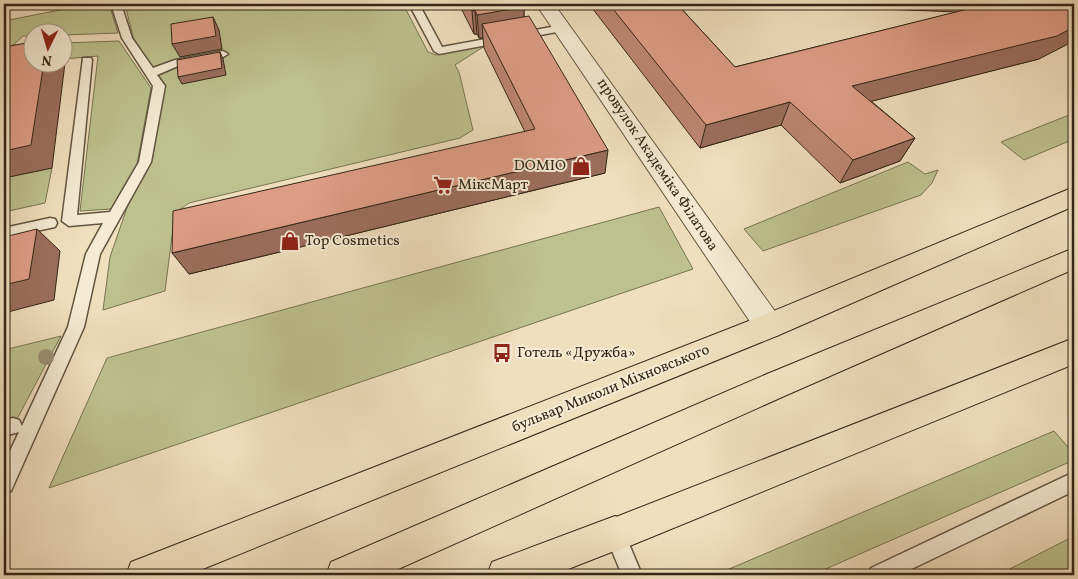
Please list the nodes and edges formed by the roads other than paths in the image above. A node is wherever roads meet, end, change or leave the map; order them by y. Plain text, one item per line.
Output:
1 (116, 4) edge
2 (414, 4) edge
3 (545, 4) edge
4 (562, 28) junction
5 (223, 54) dead end
6 (88, 60) dead end
7 (150, 73) junction
8 (1074, 196) edge
9 (114, 217) junction
10 (50, 223) dead end
11 (4, 233) edge
12 (1074, 258) edge
13 (768, 326) junction
14 (1074, 351) edge
15 (1074, 481) edge
16 (4, 484) edge
17 (615, 534) junction
18 (144, 575) edge
19 (344, 575) edge
20 (505, 575) edge
21 (632, 575) edge
22 (878, 575) edge

1 - 7 lane
2 - 4 lane
3 - 4 street, провулок Академіка Філатова
4 - 13 street, провулок Академіка Філатова
5 - 7 lane
6 - 9 lane
7 - 9 lane
8 - 13 main road, бульвар Миколи Міхновського
9 - 16 lane
10 - 11 lane
12 - 19 main road
13 - 18 main road, бульвар Миколи Міхновського
14 - 17 main road
15 - 22 lane
17 - 20 main road
17 - 21 lane

